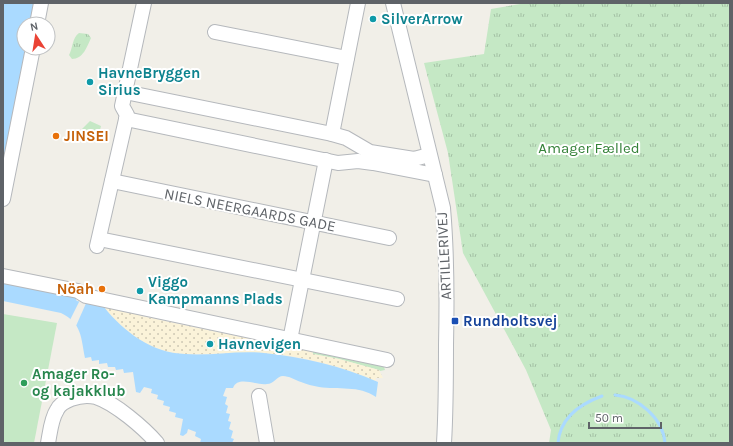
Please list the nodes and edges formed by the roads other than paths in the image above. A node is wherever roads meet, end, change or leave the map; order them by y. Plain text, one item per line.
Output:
1 (41, 3) edge
2 (144, 3) edge
3 (358, 3) edge
4 (393, 3) edge
5 (39, 16) edge
6 (215, 32) dead end
7 (30, 56) edge
8 (347, 58) junction
9 (125, 92) junction
10 (126, 118) junction
11 (332, 134) junction
12 (429, 155) junction
13 (326, 160) junction
14 (435, 175) junction
15 (112, 182) junction
16 (3, 199) edge
17 (314, 223) junction
18 (389, 238) dead end
19 (3, 276) edge
20 (302, 280) junction
21 (397, 299) dead end
22 (290, 340) junction
23 (387, 360) dead end
24 (259, 396) dead end
25 (48, 443) edge
26 (157, 443) edge
27 (267, 443) edge
28 (444, 443) edge

1 - 5 street
2 - 9 street
3 - 8 street
4 - 12 street, ARTILLERIVEJ
6 - 8 street
7 - 16 street
8 - 11 street
9 - 10 street
9 - 11 street
10 - 13 street
10 - 15 street
11 - 12 street
12 - 14 street, ARTILLERIVEJ
13 - 14 street
13 - 17 street
14 - 28 street, ARTILLERIVEJ
15 - 17 street, NIELS NEERGAARDS GADE
15 - 20 street
17 - 18 street, NIELS NEERGAARDS GADE
17 - 20 street
19 - 22 street
20 - 21 street
20 - 22 street
22 - 23 street
24 - 27 street
25 - 26 street

